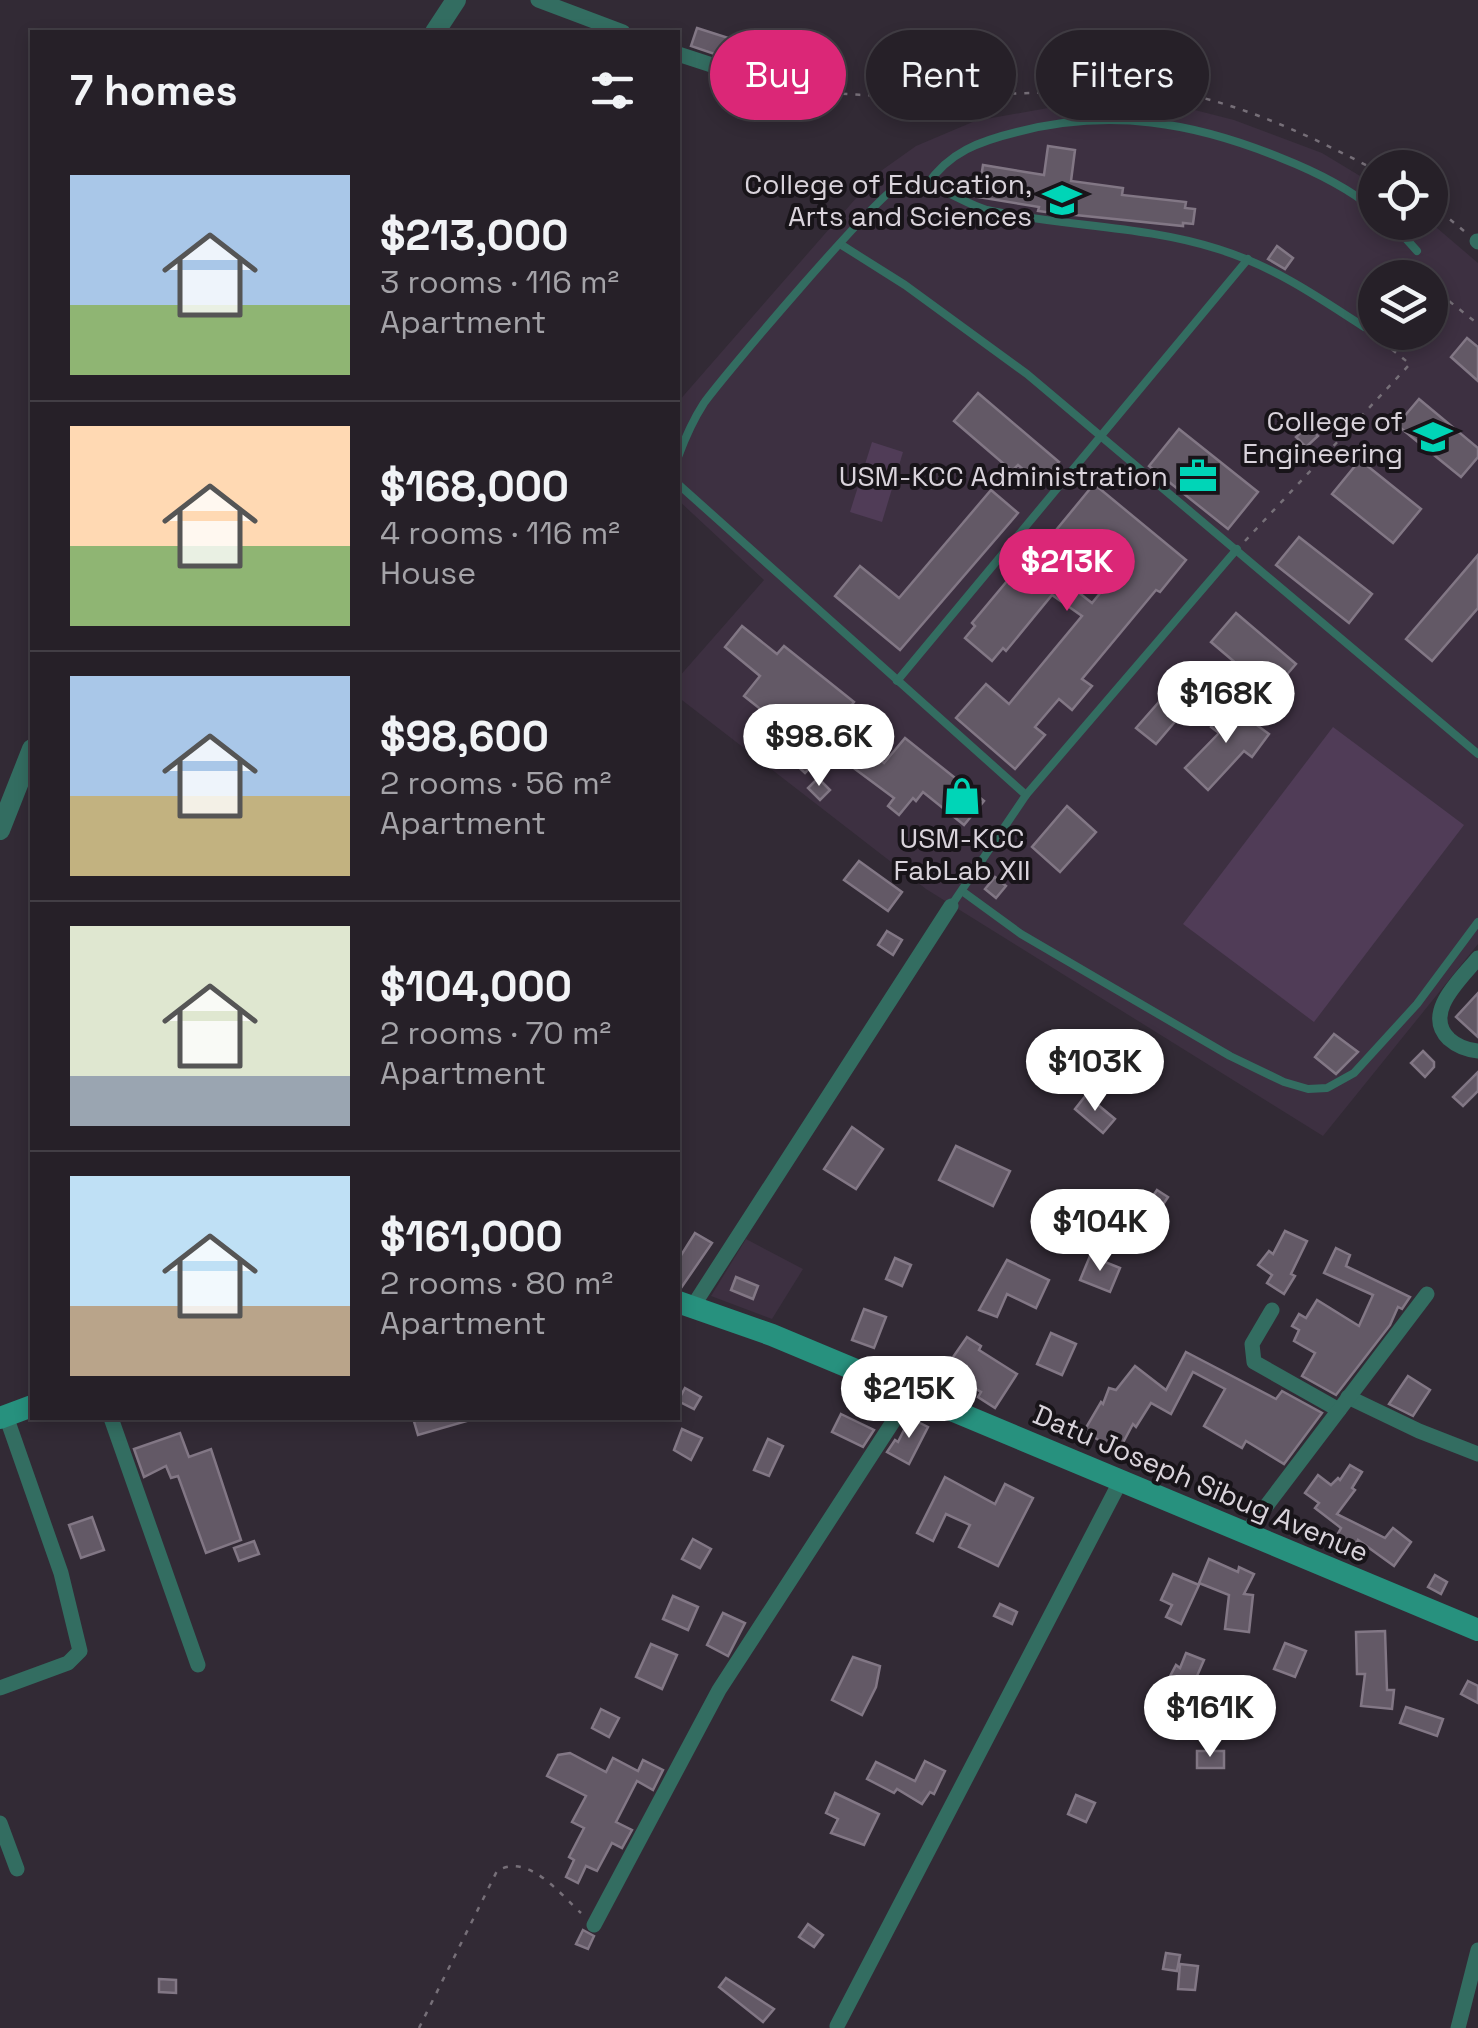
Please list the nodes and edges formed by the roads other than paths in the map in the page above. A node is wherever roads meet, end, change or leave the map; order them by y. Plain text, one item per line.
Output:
1 (456, 0) edge
2 (538, 0) edge
3 (436, 30) edge
4 (618, 30) edge
5 (680, 55) edge
6 (710, 64) edge
7 (928, 186) junction
8 (1358, 199) edge
9 (1407, 240) edge
10 (840, 244) junction
11 (1417, 251) dead end
12 (1248, 259) junction
13 (1358, 323) edge
14 (1102, 436) junction
15 (680, 453) edge
16 (680, 486) edge
17 (1238, 549) junction
18 (898, 681) junction
19 (30, 754) edge
20 (1478, 754) edge
21 (1026, 795) junction
22 (0, 830) edge
23 (962, 890) junction
24 (952, 906) joint
25 (1478, 922) edge
26 (1478, 958) edge
27 (1478, 1050) edge
28 (1427, 1294) dead end
29 (685, 1304) edge
30 (1272, 1310) dead end
31 (911, 1394) junction
32 (1344, 1403) junction
33 (30, 1407) edge
34 (3, 1417) edge
35 (112, 1420) edge
36 (1478, 1454) edge
37 (1120, 1482) junction
38 (1244, 1534) junction
39 (1478, 1630) edge
40 (198, 1665) dead end
41 (0, 1688) edge
42 (0, 1823) edge
43 (17, 1870) dead end
44 (594, 1925) road end
45 (1478, 1950) edge
46 (836, 2026) edge
47 (1458, 2028) edge

1 - 3 street
2 - 4 street
5 - 6 street
7 - 8 lane
7 - 10 lane
7 - 12 lane
9 - 11 lane
10 - 14 lane
10 - 15 lane
12 - 13 lane
12 - 14 lane
14 - 17 lane
14 - 18 lane
16 - 18 lane
17 - 20 lane
17 - 21 lane
18 - 21 lane
19 - 22 street
21 - 23 lane
23 - 24 lane
23 - 25 lane
24 - 29 street
26 - 27 street
28 - 32 street
29 - 31 main road, Datu Joseph Sibug Avenue
30 - 32 street
31 - 37 main road, Datu Joseph Sibug Avenue
31 - 44 street
32 - 36 street
32 - 38 street
33 - 34 main road
34 - 41 street
35 - 40 street
37 - 38 main road, Datu Joseph Sibug Avenue
37 - 46 street
38 - 39 main road, Datu Joseph Sibug Avenue
42 - 43 street
45 - 47 street

